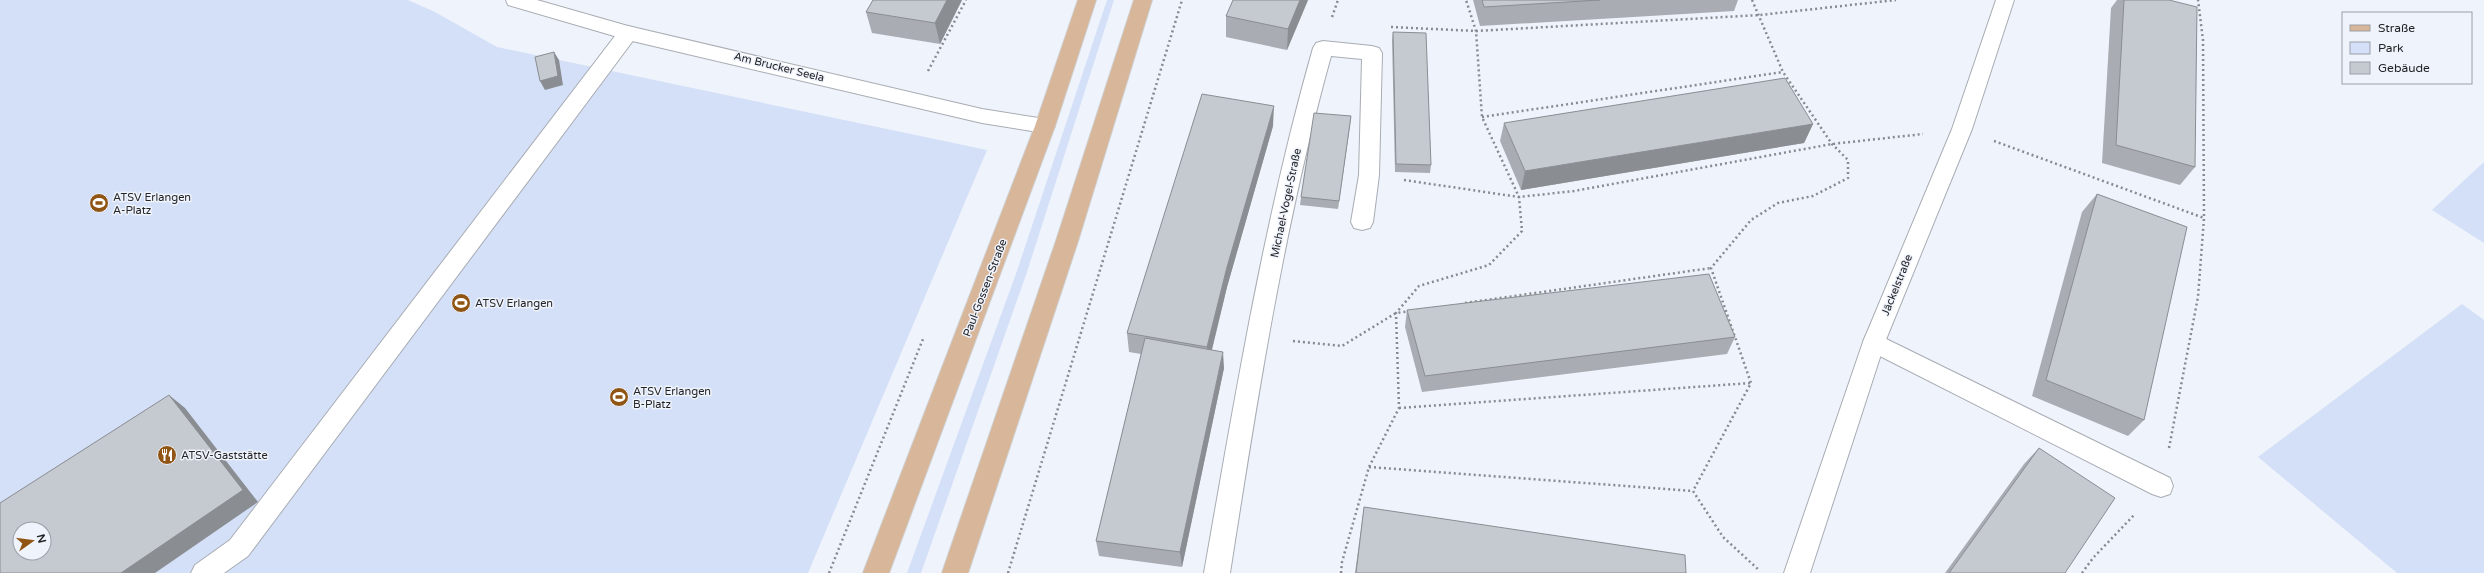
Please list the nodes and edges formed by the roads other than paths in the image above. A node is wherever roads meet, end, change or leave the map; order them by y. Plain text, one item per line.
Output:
1 (514, 0) edge
2 (1087, 0) edge
3 (1143, 0) edge
4 (2005, 0) edge
5 (628, 33) junction
6 (1045, 126) junction
7 (1362, 222) dead end
8 (1874, 342) junction
9 (2161, 486) road end
10 (204, 573) edge
11 (876, 573) edge
12 (954, 573) edge
13 (1217, 573) edge
14 (1797, 573) edge

1 - 5 street, Am Brucker Seela
2 - 6 main road, Paul-Gossen-Straße
3 - 12 main road
4 - 8 street, Jäckelstraße
5 - 6 street, Am Brucker Seela
5 - 10 street
6 - 11 main road, Paul-Gossen-Straße
7 - 13 street, Michael-Vogel-Straße
8 - 9 street
8 - 14 street, Jäckelstraße

